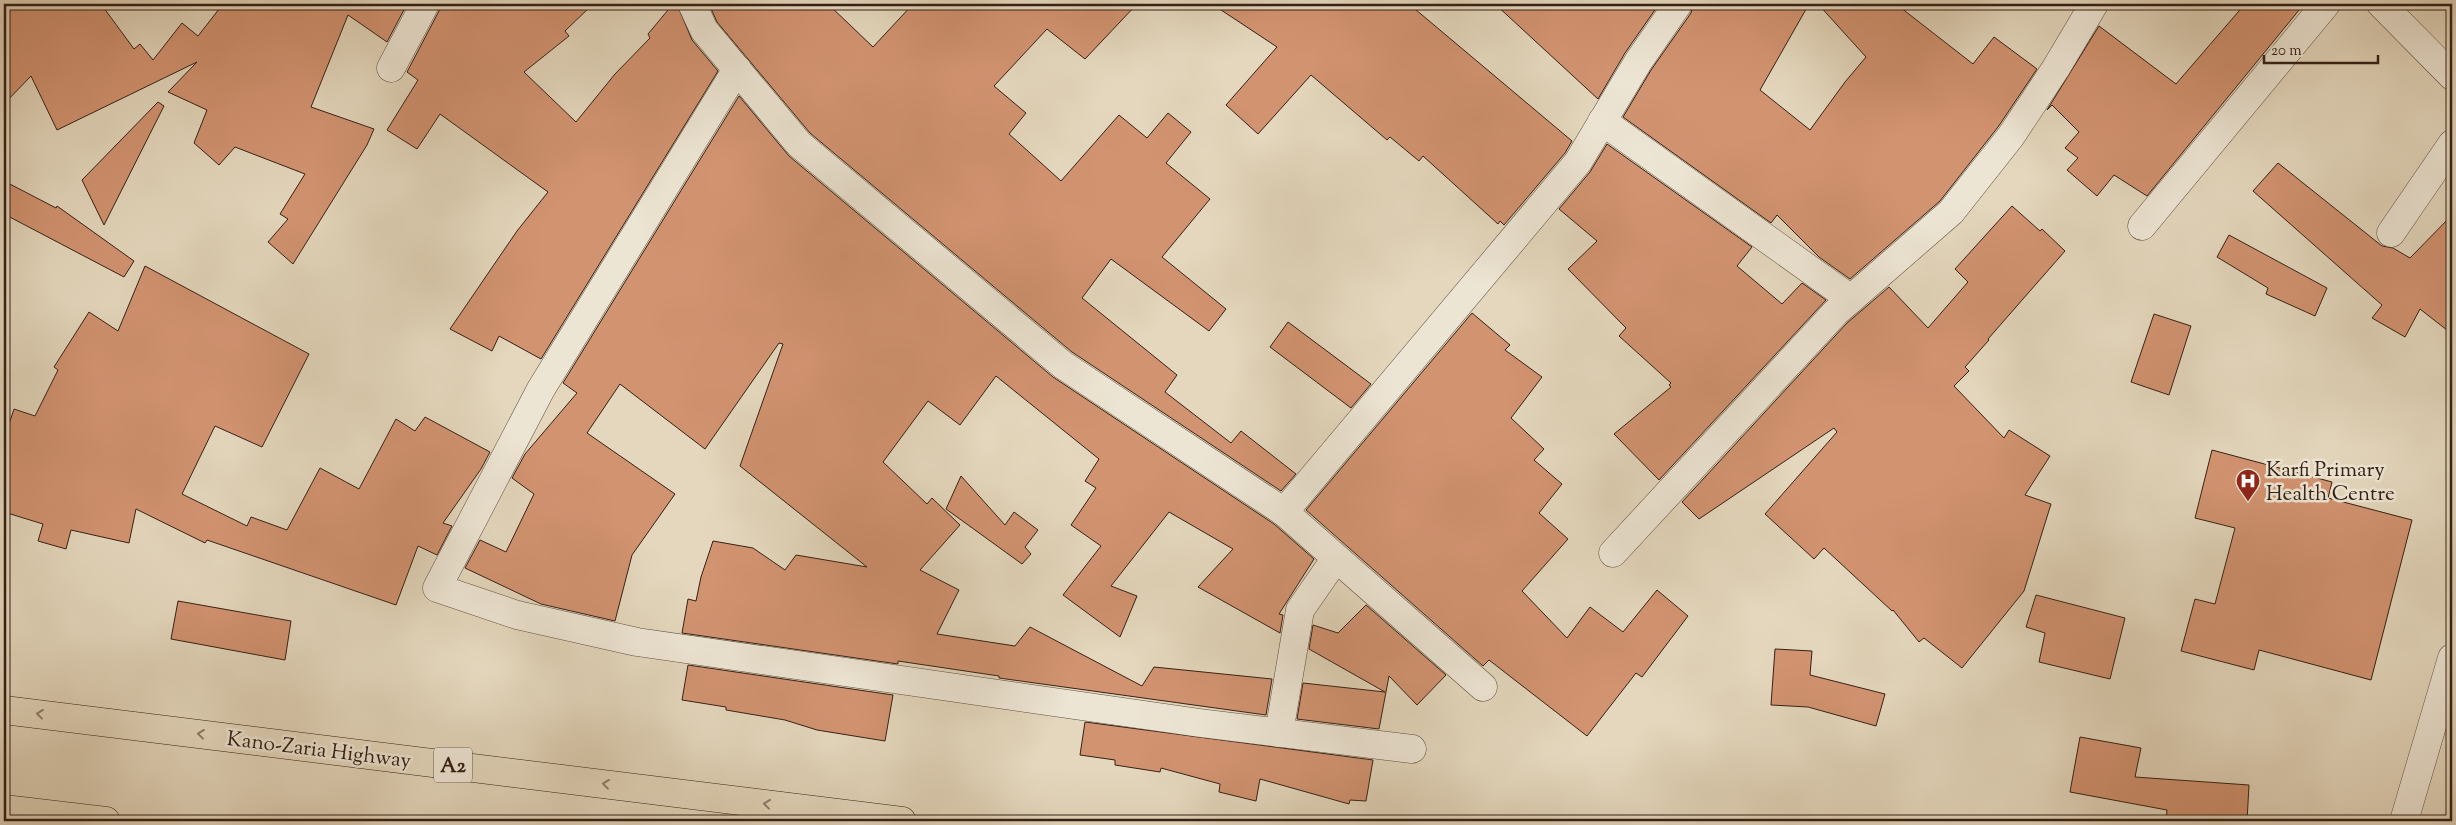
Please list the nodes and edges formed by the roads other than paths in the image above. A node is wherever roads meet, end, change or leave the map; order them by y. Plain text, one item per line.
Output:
1 (425, 4) edge
2 (692, 4) edge
3 (1678, 4) edge
4 (2094, 4) edge
5 (2326, 4) edge
6 (2381, 4) edge
7 (391, 68) dead end
8 (736, 69) junction
9 (2452, 76) edge
10 (1602, 120) junction
11 (2452, 144) edge
12 (2142, 226) dead end
13 (2391, 233) dead end
14 (1851, 299) junction
15 (1284, 512) junction
16 (1613, 553) dead end
17 (1336, 558) junction
18 (2452, 658) edge
19 (1483, 687) dead end
20 (4, 710) edge
21 (1279, 733) junction
22 (1412, 749) dead end
23 (4, 809) edge
24 (106, 821) edge
25 (902, 821) edge
26 (2404, 821) edge

1 - 7 street
2 - 8 street
3 - 10 street
4 - 14 street
5 - 12 street
6 - 9 street
8 - 15 street
8 - 21 street
10 - 14 street
10 - 15 street
11 - 13 street
14 - 16 street
15 - 17 street
17 - 19 street
17 - 21 street
18 - 26 street
25 -> 20 highway, Kano-Zaria Highway / A2
21 - 22 street
23 - 24 highway

